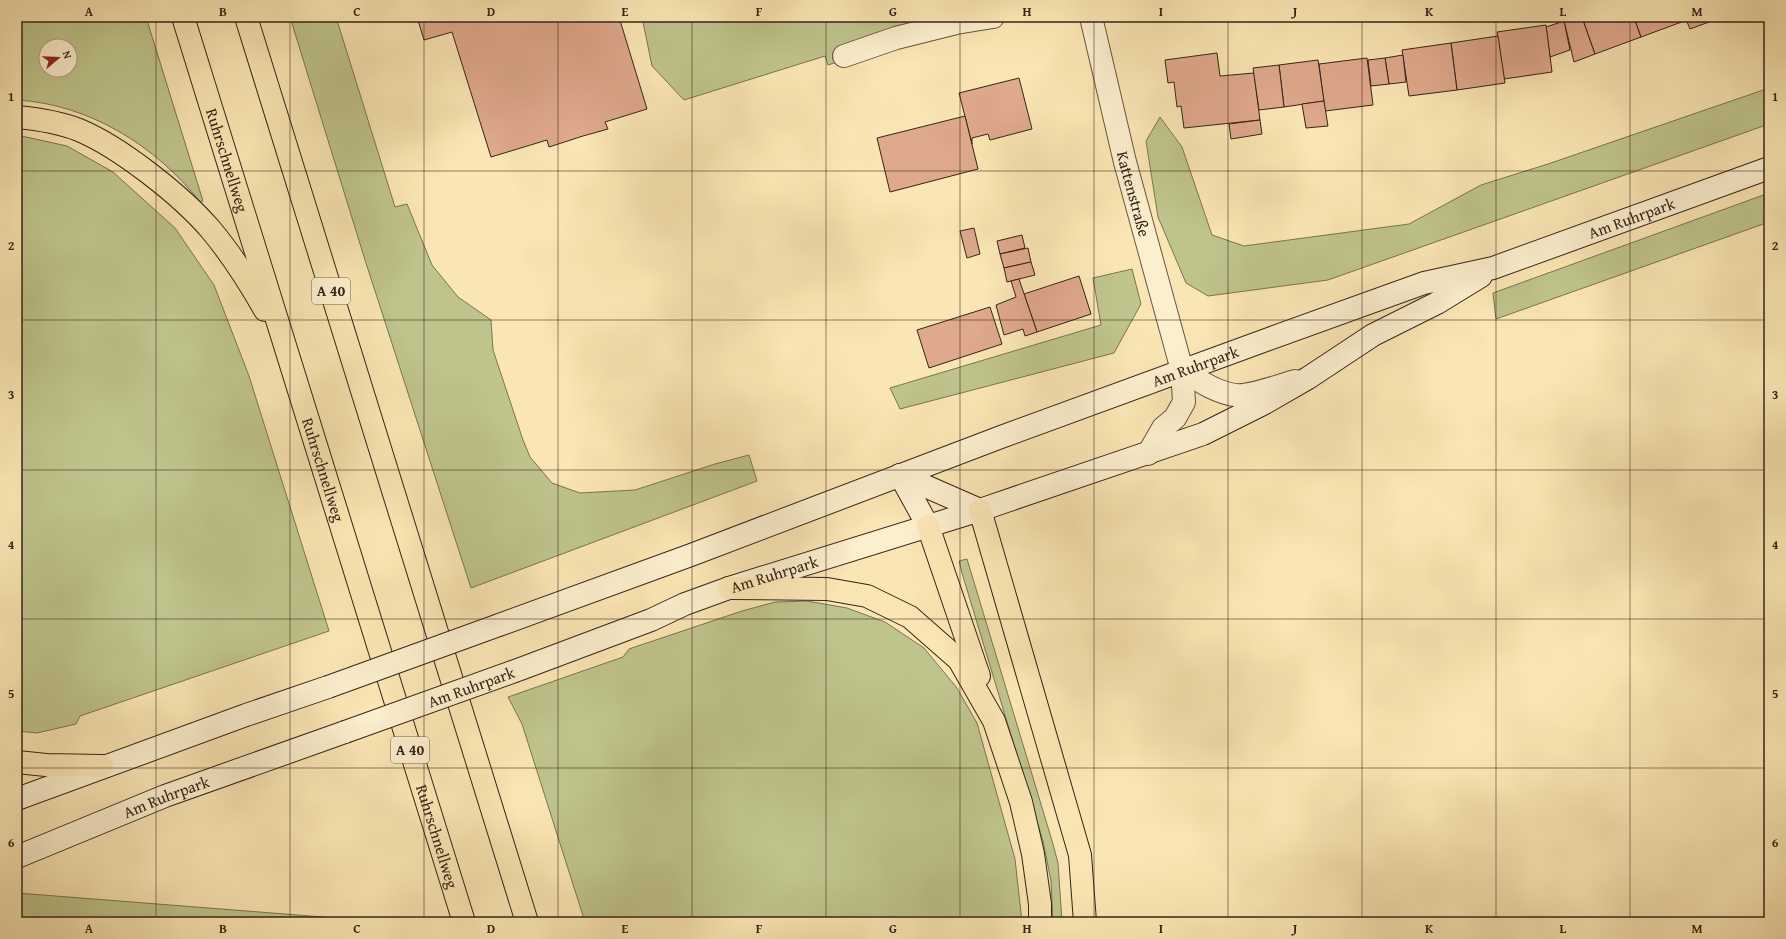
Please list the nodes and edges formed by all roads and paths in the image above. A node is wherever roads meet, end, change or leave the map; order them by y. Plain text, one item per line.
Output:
1 (183, 17) edge
2 (246, 17) edge
3 (993, 17) edge
4 (1091, 17) edge
5 (844, 56) dead end
6 (17, 117) edge
7 (1769, 168) edge
8 (1493, 268) junction
9 (1182, 370) junction
10 (293, 373) junction
11 (1308, 378) junction
12 (1148, 454) junction
13 (900, 475) junction
14 (980, 510) junction
15 (928, 526) junction
16 (729, 588) junction
17 (994, 721) junction
18 (17, 762) edge
19 (102, 766) junction
20 (17, 799) edge
21 (17, 857) edge
22 (525, 916) edge
23 (464, 922) edge
24 (1040, 922) edge
25 (1085, 922) edge

1 - 10 highway, Ruhrschnellweg / A 40
2 - 22 highway, A 40
3 - 5 main road
4 - 9 main road, Kattenstraße
6 - 10 highway
7 - 8 main road, Am Ruhrpark
8 - 9 main road, Am Ruhrpark
8 - 11 main road, Am Ruhrpark
9 - 11 main road
9 - 12 main road, Kattenstraße
9 - 13 main road, Am Ruhrpark
10 - 23 highway, Ruhrschnellweg / A 40
11 - 12 main road, Am Ruhrpark
12 - 14 main road, Am Ruhrpark
13 - 14 main road
13 - 15 main road
13 - 19 main road, Am Ruhrpark, bridge
14 - 15 main road, Am Ruhrpark
14 - 25 highway
15 - 16 main road, Am Ruhrpark
15 - 17 highway
16 - 17 highway
16 - 21 main road, Am Ruhrpark, bridge
17 - 24 highway
18 - 19 highway
19 - 20 main road, Am Ruhrpark

